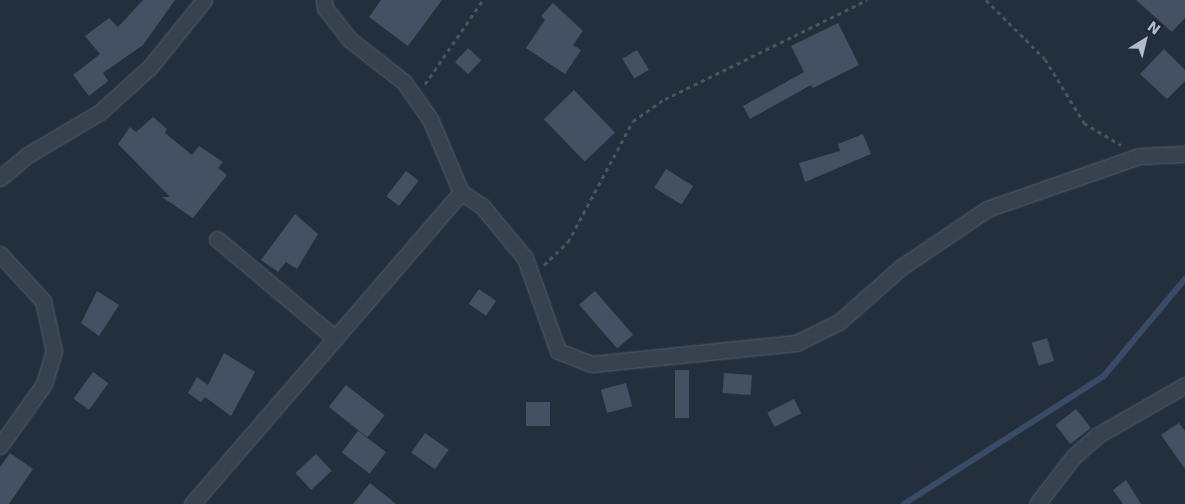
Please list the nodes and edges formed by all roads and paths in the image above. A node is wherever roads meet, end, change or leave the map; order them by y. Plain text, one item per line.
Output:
1 (204, 0) edge
2 (324, 0) edge
3 (483, 0) edge
4 (867, 0) edge
5 (986, 0) edge
6 (415, 98) junction
7 (1185, 154) edge
8 (1139, 156) junction
9 (0, 178) edge
10 (461, 192) junction
11 (217, 238) dead end
12 (0, 254) edge
13 (533, 276) junction
14 (335, 338) junction
15 (1185, 385) edge
16 (0, 446) edge
17 (192, 504) edge
18 (1037, 504) edge

1 - 9 street
2 - 6 street
3 - 6 path
4 - 13 path
5 - 8 path
6 - 10 street
7 - 8 street
8 - 13 street
10 - 13 street
10 - 14 street
11 - 14 street
12 - 16 street
14 - 17 street
15 - 18 street

